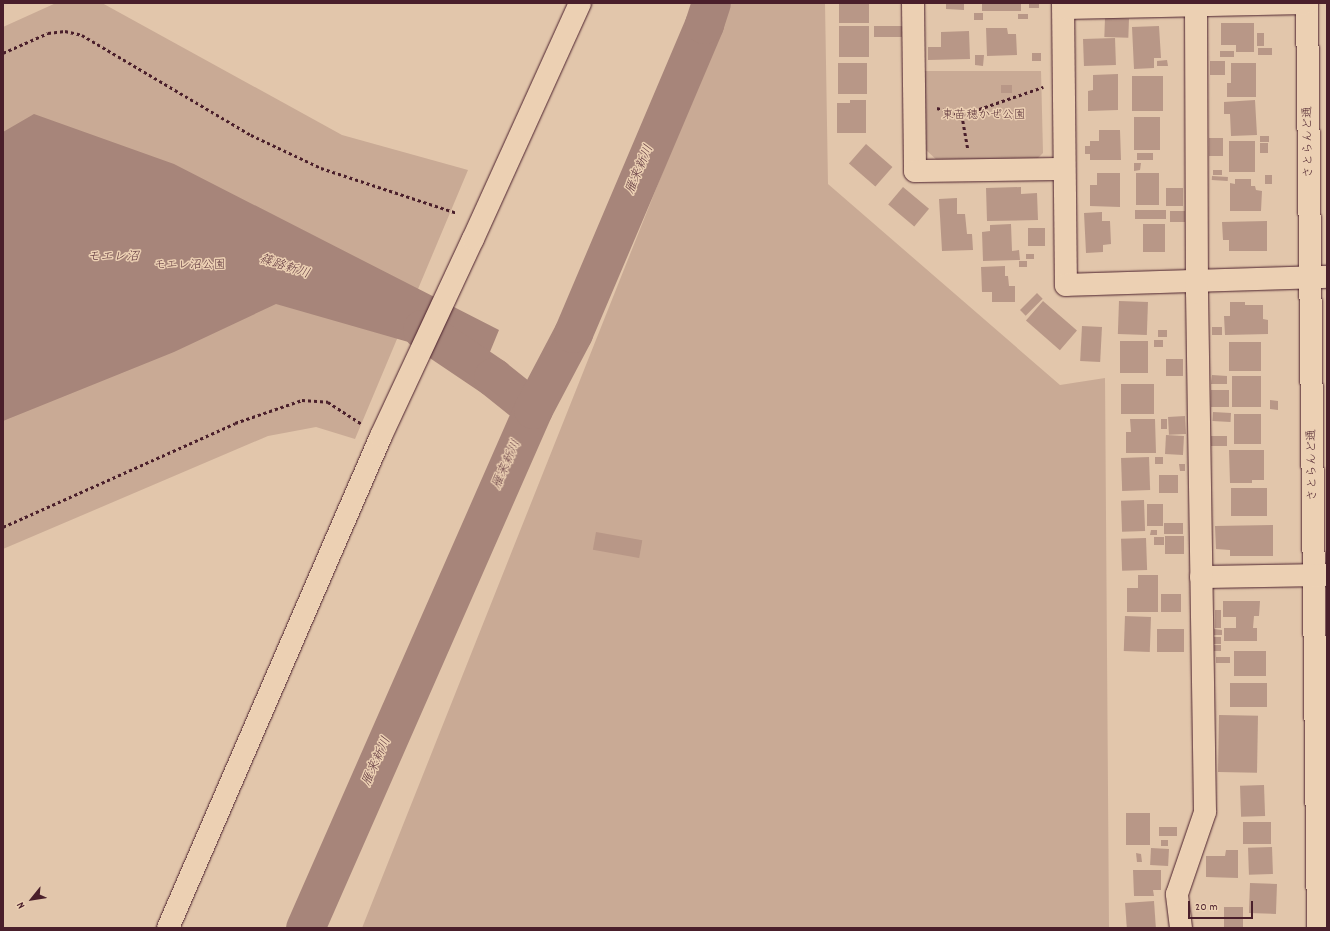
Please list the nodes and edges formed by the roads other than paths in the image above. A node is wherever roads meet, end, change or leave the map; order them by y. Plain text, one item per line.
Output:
1 (580, 3) edge
2 (913, 3) edge
3 (1307, 3) edge
4 (1196, 4) edge
5 (1064, 5) edge
6 (1064, 169) junction
7 (1319, 277) edge
8 (1197, 280) junction
9 (1320, 428) edge
10 (1320, 575) edge
11 (1201, 577) junction
12 (1321, 723) edge
13 (1322, 880) edge
14 (168, 928) edge
15 (1181, 928) edge
16 (1318, 928) edge

1 - 14 street
2 - 6 street
3 - 4 street
3 - 7 street, さとらんど通
4 - 5 street
4 - 8 street
5 - 6 street
6 - 8 street
7 - 8 street
7 - 9 street, さとらんど通
8 - 11 street
9 - 10 street, さとらんど通
10 - 11 street
10 - 12 street, さとらんど通
11 - 15 street
12 - 13 street, さとらんど通
13 - 16 street, さとらんど通

